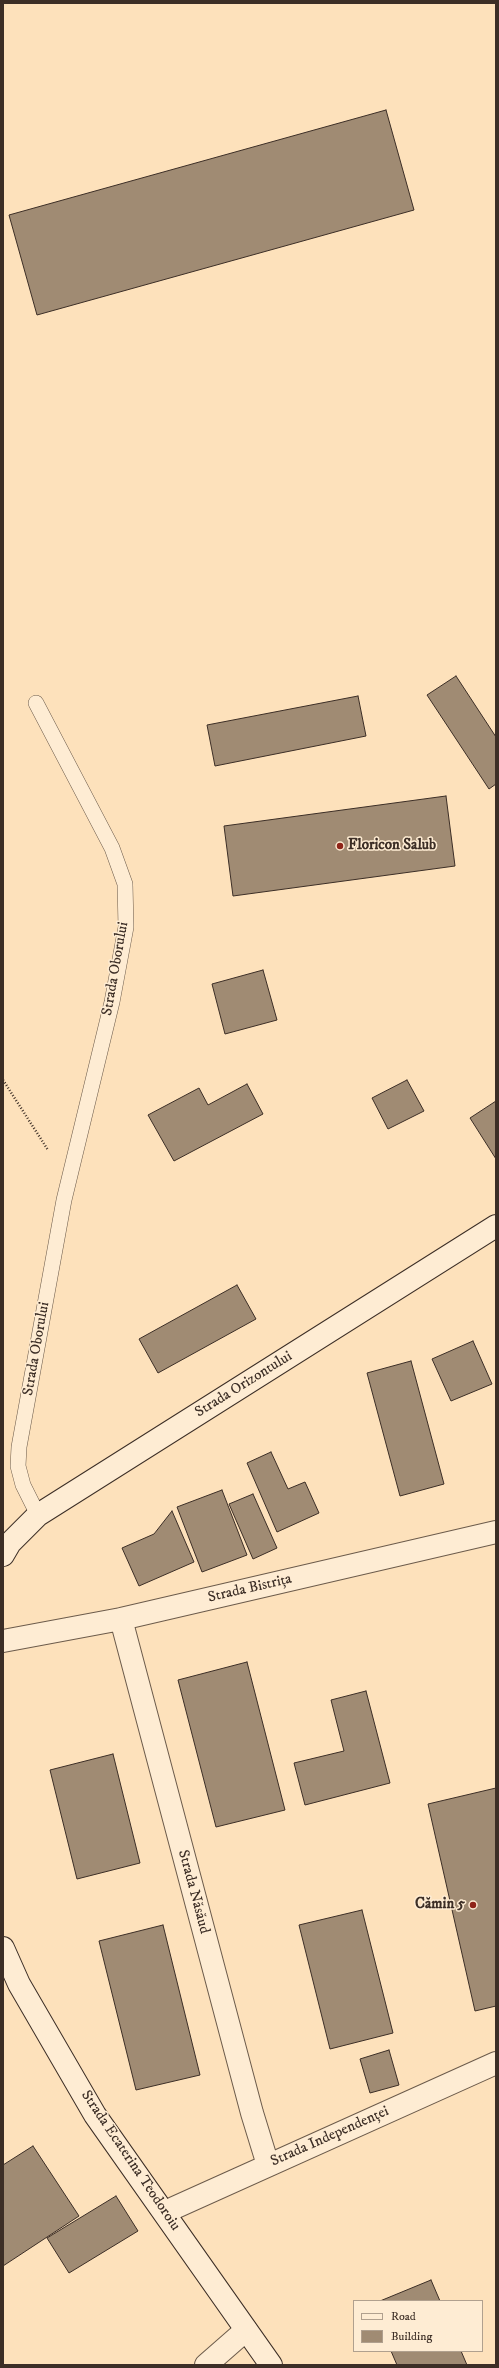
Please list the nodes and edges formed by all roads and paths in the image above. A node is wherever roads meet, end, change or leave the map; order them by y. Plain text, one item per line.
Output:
1 (36, 703) dead end
2 (3, 1080) edge
3 (69, 1180) junction
4 (496, 1226) edge
5 (38, 1515) junction
6 (496, 1532) edge
7 (3, 1555) edge
8 (121, 1619) junction
9 (3, 1641) edge
10 (3, 1948) edge
11 (496, 2063) edge
12 (268, 2165) junction
13 (165, 2212) junction
14 (246, 2330) junction
15 (206, 2365) edge
16 (271, 2365) edge

1 - 3 lane, Strada Oborului
2 - 3 path
3 - 5 lane, Strada Oborului
4 - 5 street, Strada Orizontului
5 - 7 street, Strada Orizontului
6 - 8 street, Strada Bistrița
8 - 9 street, Strada Bistrița
8 - 12 street, Strada Năsăud
10 - 13 street, Strada Ecaterina Teodoroiu
11 - 12 street, Strada Independenței
12 - 13 street, Strada Independenței
13 - 14 street, Strada Ecaterina Teodoroiu
14 - 15 street
14 - 16 street, Strada Ecaterina Teodoroiu

